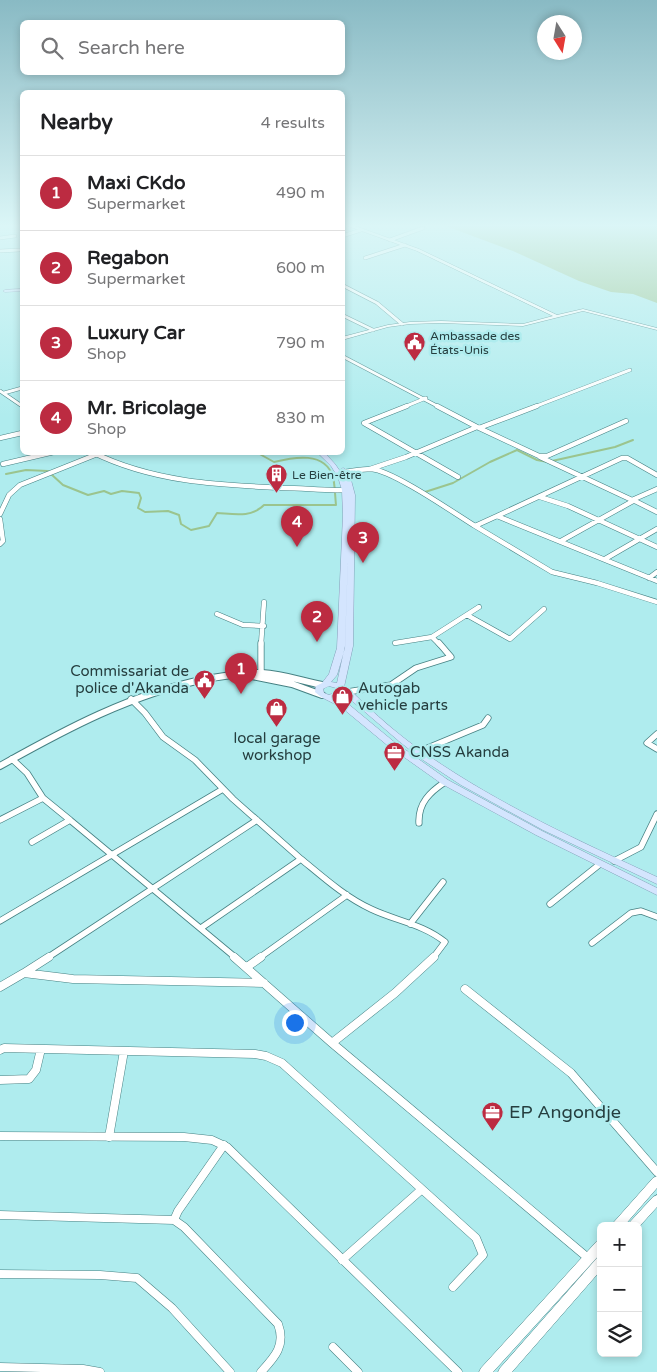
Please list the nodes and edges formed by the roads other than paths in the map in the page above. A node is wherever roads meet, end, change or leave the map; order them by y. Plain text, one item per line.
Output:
1 (20, 290) edge
2 (351, 290) edge
3 (501, 290) edge
4 (2, 292) edge
5 (345, 316) edge
6 (558, 317) junction
7 (402, 324) junction
8 (657, 329) edge
9 (373, 330) junction
10 (345, 338) edge
11 (345, 358) edge
12 (630, 370) dead end
13 (20, 388) edge
14 (2, 392) edge
15 (426, 398) junction
16 (20, 405) edge
17 (626, 421) dead end
18 (478, 428) junction
19 (20, 433) edge
20 (0, 438) edge
21 (415, 453) junction
22 (41, 455) edge
23 (91, 455) edge
24 (96, 455) edge
25 (323, 455) edge
26 (329, 455) edge
27 (539, 456) junction
28 (3, 464) dead end
29 (368, 469) junction
30 (344, 472) junction
31 (657, 475) edge
32 (458, 477) dead end
33 (580, 477) junction
34 (657, 489) edge
35 (339, 490) junction
36 (540, 496) junction
37 (631, 500) junction
38 (657, 512) edge
39 (0, 514) edge
40 (497, 516) junction
41 (0, 519) edge
42 (598, 521) junction
43 (474, 526) junction
44 (657, 529) edge
45 (640, 540) junction
46 (560, 541) junction
47 (0, 544) edge
48 (657, 547) edge
49 (605, 559) junction
50 (657, 572) edge
51 (650, 578) junction
52 (657, 581) edge
53 (264, 602) dead end
54 (657, 602) edge
55 (479, 607) dead end
56 (544, 609) dead end
57 (218, 614) dead end
58 (467, 614) junction
59 (264, 626) junction
60 (431, 637) junction
61 (395, 643) dead end
62 (261, 673) junction
63 (242, 675) junction
64 (324, 685) junction
65 (343, 690) junction
66 (325, 696) junction
67 (130, 699) junction
68 (488, 718) dead end
69 (657, 734) edge
70 (657, 749) edge
71 (418, 752) junction
72 (12, 759) junction
73 (0, 766) edge
74 (444, 782) junction
75 (223, 789) junction
76 (44, 798) junction
77 (657, 814) edge
78 (0, 820) edge
79 (70, 820) junction
80 (257, 820) junction
81 (418, 823) dead end
82 (32, 842) dead end
83 (112, 853) junction
84 (301, 859) junction
85 (614, 861) junction
86 (600, 864) junction
87 (657, 881) edge
88 (443, 882) dead end
89 (154, 890) junction
90 (657, 892) edge
91 (348, 895) junction
92 (550, 904) dead end
93 (657, 917) edge
94 (0, 921) edge
95 (410, 924) junction
96 (201, 928) junction
97 (592, 943) dead end
98 (247, 968) junction
99 (24, 973) junction
100 (264, 982) junction
101 (0, 987) edge
102 (465, 989) dead end
103 (332, 1043) junction
104 (40, 1049) junction
105 (0, 1050) edge
106 (124, 1051) junction
107 (0, 1080) edge
108 (0, 1136) edge
109 (109, 1137) junction
110 (224, 1145) junction
111 (657, 1172) edge
112 (657, 1181) edge
113 (421, 1190) junction
114 (657, 1200) edge
115 (0, 1215) edge
116 (174, 1220) junction
117 (621, 1222) edge
118 (637, 1222) edge
119 (597, 1249) edge
120 (588, 1258) junction
121 (342, 1261) junction
122 (597, 1267) edge
123 (0, 1274) edge
124 (453, 1287) dead end
125 (333, 1347) dead end
126 (0, 1367) edge
127 (22, 1370) edge
128 (100, 1372) edge
129 (230, 1372) edge
130 (261, 1372) edge
131 (358, 1372) edge
132 (458, 1372) edge
133 (485, 1372) edge
134 (504, 1372) edge

1 - 4 main road
2 - 7 street
3 - 6 main road
5 - 9 street
6 - 7 main road
6 - 8 main road
7 - 9 main road
9 - 10 main road
11 - 15 street
12 - 18 street
13 - 14 street
14 - 16 street
15 - 18 street
15 - 21 street
17 - 27 street
18 - 21 street
18 - 27 street
19 - 20 street
21 - 29 street
21 - 32 street
22 - 28 street
23 - 39 street
24 - 35 street
25 - 35 main road
26 - 30 main road
27 - 33 street
29 - 30 street
29 - 43 street
30 - 65 main road
31 - 33 street
33 - 36 street
33 - 37 street
34 - 37 street
35 - 64 main road
36 - 40 street
36 - 42 street
37 - 38 street
37 - 42 street
40 - 43 street
40 - 46 street
41 - 47 street
42 - 45 street
42 - 46 street
43 - 54 street
44 - 45 street
45 - 48 street
45 - 49 street
46 - 49 street
49 - 51 street
50 - 51 street
51 - 52 street
53 - 59 street
55 - 58 street
56 - 58 street
57 - 59 street
58 - 60 street
59 - 62 street
60 - 61 street
60 - 65 street
62 - 63 street
62 - 64 street
63 - 66 street
63 - 67 street
64 - 65 main road
64 - 66 main road
65 - 66 main road
65 - 71 main road
66 - 74 main road
67 - 72 street
67 - 75 street
68 - 71 street
69 - 70 street
71 - 85 main road
72 - 73 street
72 - 76 street
74 - 81 street
74 - 86 main road
75 - 80 street
75 - 83 street
76 - 78 street
76 - 79 street
77 - 85 street
79 - 82 street
79 - 83 street
80 - 84 street
80 - 89 street
83 - 89 street
83 - 94 street
84 - 91 street
84 - 96 street
85 - 87 main road
86 - 90 main road
86 - 92 street
88 - 95 street
89 - 96 street
89 - 99 street
91 - 95 street
91 - 98 street
93 - 97 street
95 - 103 street
96 - 98 street
98 - 100 street
99 - 100 street
99 - 101 street
100 - 103 street
102 - 111 street
103 - 120 street
104 - 105 street
104 - 106 street
104 - 107 street
106 - 109 street
106 - 113 street
108 - 109 street
109 - 110 street
110 - 116 street
110 - 121 street
112 - 117 main road
113 - 121 street
113 - 124 street
114 - 118 main road
115 - 116 street
116 - 130 street
119 - 120 main road
120 - 133 main road
121 - 132 street
122 - 134 main road
123 - 129 street
125 - 131 street
126 - 127 street
127 - 128 street

